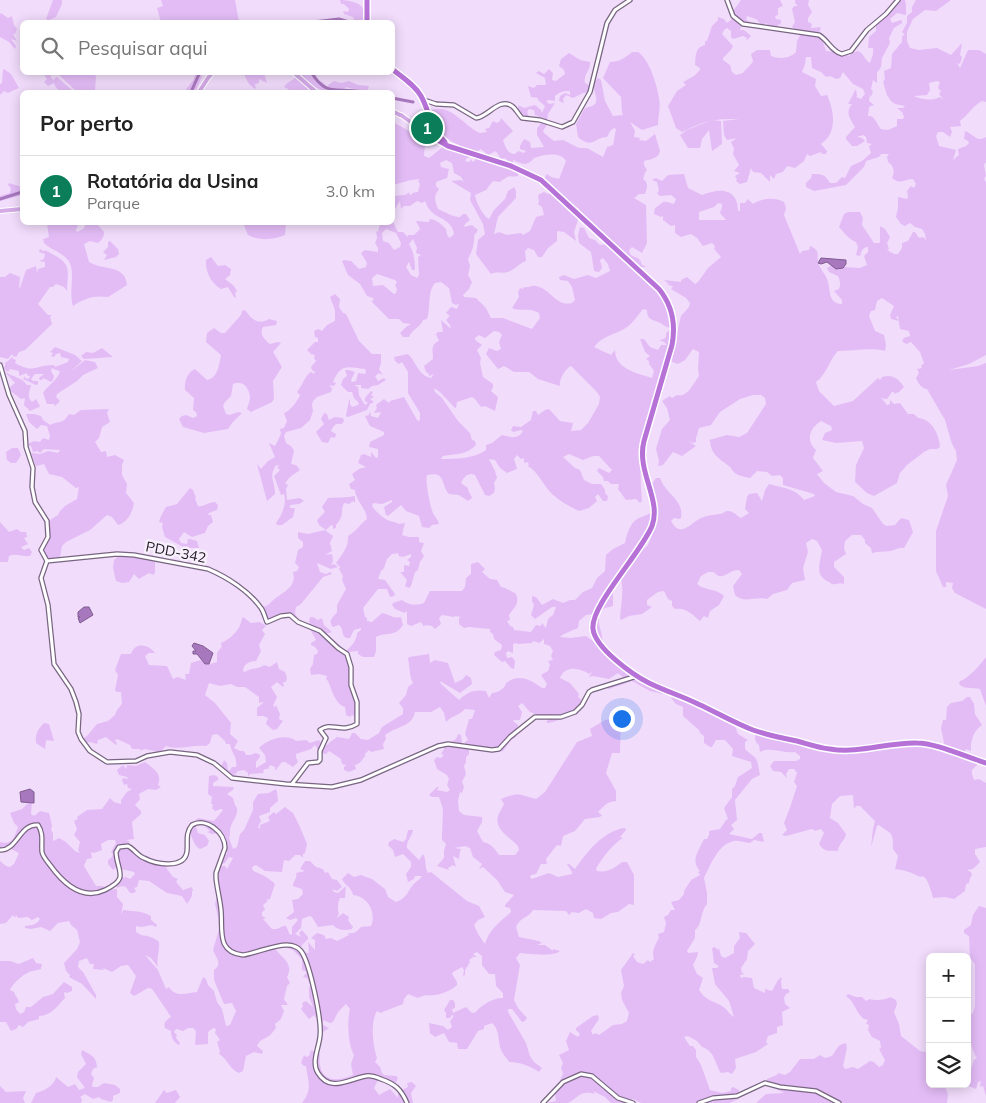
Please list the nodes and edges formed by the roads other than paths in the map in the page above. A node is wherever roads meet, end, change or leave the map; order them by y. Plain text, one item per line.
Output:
1 (367, 0) edge
2 (630, 0) edge
3 (727, 0) edge
4 (898, 0) edge
5 (367, 20) edge
6 (395, 72) edge
7 (210, 75) edge
8 (296, 75) edge
9 (200, 90) edge
10 (314, 90) edge
11 (423, 99) junction
12 (426, 109) junction
13 (395, 112) edge
14 (402, 116) junction
15 (423, 124) junction
16 (432, 125) junction
17 (424, 132) junction
18 (454, 147) junction
19 (20, 209) edge
20 (0, 212) edge
21 (1, 367) edge
22 (48, 561) junction
23 (638, 675) junction
24 (986, 763) edge
25 (292, 784) junction
26 (0, 850) edge
27 (407, 1103) edge
28 (543, 1103) edge
29 (633, 1103) edge
30 (699, 1103) edge
31 (838, 1103) edge

1 - 5 highway
2 - 11 street
3 - 4 street
6 - 11 highway
7 - 9 main road
8 - 10 main road
11 - 12 highway
12 - 15 highway
12 - 16 highway
13 - 14 main road
14 - 15 main road
14 - 17 main road
15 - 16 highway
15 - 17 highway
16 - 17 highway
16 - 18 highway
17 - 18 highway
18 - 23 highway
19 - 20 main road
21 - 22 street
22 - 25 street
22 - 25 street, PDD-342 / PDD-342
23 - 24 highway
23 - 25 street
26 - 27 street
28 - 29 street
30 - 31 street

